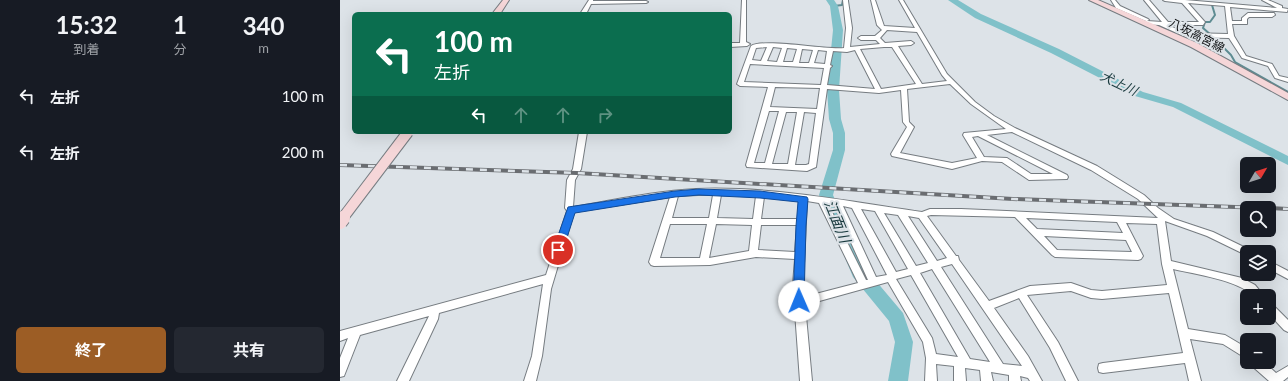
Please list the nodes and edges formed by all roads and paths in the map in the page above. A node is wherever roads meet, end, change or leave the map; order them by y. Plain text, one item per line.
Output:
1 (506, 0) edge
2 (744, 0) edge
3 (846, 0) edge
4 (873, 0) edge
5 (901, 0) edge
6 (1092, 0) edge
7 (1113, 0) edge
8 (1146, 0) edge
9 (1165, 0) edge
10 (1264, 0) edge
11 (590, 1) edge
12 (1183, 1) edge
13 (646, 2) dead end
14 (1227, 6) junction
15 (1266, 9) junction
16 (1287, 10) edge
17 (497, 12) edge
18 (584, 12) edge
19 (1146, 22) junction
20 (1156, 22) junction
21 (1229, 22) junction
22 (1166, 23) junction
23 (885, 29) junction
24 (919, 30) junction
25 (1231, 36) junction
26 (861, 38) dead end
27 (877, 38) junction
28 (911, 43) dead end
29 (743, 44) junction
30 (771, 45) junction
31 (884, 45) junction
32 (894, 45) junction
33 (732, 46) edge
34 (758, 46) junction
35 (785, 46) junction
36 (800, 47) junction
37 (816, 48) junction
38 (838, 49) junction
39 (857, 49) junction
40 (749, 62) junction
41 (763, 63) junction
42 (780, 63) junction
43 (796, 64) junction
44 (811, 65) junction
45 (829, 66) junction
46 (1288, 80) edge
47 (951, 82) junction
48 (772, 85) junction
49 (920, 86) junction
50 (827, 87) junction
51 (904, 88) junction
52 (879, 91) junction
53 (1288, 96) edge
54 (766, 109) junction
55 (782, 110) junction
56 (801, 111) junction
57 (820, 111) junction
58 (1013, 130) junction
59 (406, 134) edge
60 (584, 134) edge
61 (980, 134) junction
62 (982, 159) junction
63 (768, 166) junction
64 (791, 167) junction
65 (718, 192) junction
66 (675, 194) junction
67 (760, 194) junction
68 (803, 199) junction
69 (823, 202) junction
70 (838, 204) junction
71 (855, 206) junction
72 (878, 209) junction
73 (571, 210) junction
74 (901, 212) junction
75 (922, 215) junction
76 (1018, 215) junction
77 (1120, 219) junction
78 (1162, 219) junction
79 (667, 220) junction
80 (712, 221) junction
81 (340, 222) edge
82 (757, 222) junction
83 (801, 222) junction
84 (1035, 232) junction
85 (1129, 237) junction
86 (1240, 249) edge
87 (753, 254) junction
88 (800, 256) junction
89 (955, 259) junction
90 (704, 262) junction
91 (1167, 264) junction
92 (934, 265) junction
93 (1276, 269) edge
94 (913, 270) junction
95 (1276, 271) edge
96 (1288, 274) edge
97 (891, 277) junction
98 (549, 278) junction
99 (1288, 279) edge
100 (868, 282) junction
101 (1253, 289) edge
102 (1173, 290) junction
103 (1021, 293) junction
104 (799, 301) junction
105 (987, 306) junction
106 (435, 310) junction
107 (1276, 314) edge
108 (1288, 327) edge
109 (356, 331) junction
110 (1184, 333) junction
111 (340, 336) edge
112 (1240, 350) edge
113 (1190, 357) junction
114 (931, 358) junction
115 (963, 363) junction
116 (985, 366) junction
117 (1000, 368) junction
118 (1103, 368) dead end
119 (1264, 369) edge
120 (340, 372) edge
121 (1288, 372) edge
122 (1014, 376) edge
123 (1034, 377) edge
124 (1276, 380) edge
125 (403, 381) edge
126 (530, 381) edge
127 (806, 381) edge
128 (931, 381) edge
129 (960, 381) edge
130 (987, 381) edge
131 (1072, 381) edge
132 (1195, 381) edge

1 - 17 main road
2 - 29 street
3 - 38 street
4 - 23 street
5 - 24 street
6 - 19 main road, 八坂高宮線
7 - 19 street
8 - 22 street
9 - 12 street
10 - 16 street
11 - 13 street
11 - 18 street
12 - 14 street
12 - 22 street
14 - 15 street
14 - 21 street
15 - 16 street
15 - 21 street
19 - 20 street
19 - 53 main road, 八坂高宮線
20 - 22 street
20 - 25 street
21 - 25 street
23 - 24 street
23 - 27 street
24 - 47 street
25 - 46 street
26 - 27 street
27 - 31 street
28 - 32 street
29 - 33 street
29 - 34 street
30 - 34 street
30 - 35 street
30 - 41 street
31 - 32 street
31 - 39 street
32 - 49 street
34 - 40 street
35 - 36 street
35 - 42 street
36 - 37 street
36 - 43 street
37 - 38 street
37 - 44 street
38 - 39 street
38 - 45 street
39 - 52 street
40 - 41 street
40 - 48 street
41 - 42 street
42 - 43 street
43 - 44 street
44 - 45 street
45 - 50 street
47 - 49 street
47 - 58 street
48 - 50 street
48 - 54 street
49 - 51 street
50 - 52 street
50 - 57 street
51 - 52 street
51 - 62 street
54 - 55 street
54 - 63 street
55 - 56 street
55 - 63 street
56 - 57 street
56 - 64 street
57 - 64 street
58 - 61 street
58 - 78 street
59 - 81 main road, bridge
60 - 73 street
61 - 62 street
61 - 62 street
63 - 64 street
65 - 66 street
65 - 67 street
65 - 80 street
66 - 73 street
66 - 79 street
67 - 68 street
67 - 82 street
68 - 69 street
68 - 83 street
69 - 70 street
69 - 100 street
70 - 71 street
70 - 100 street
71 - 72 street
71 - 97 street
72 - 74 street
72 - 94 street
73 - 98 street
74 - 75 street
74 - 92 street
75 - 76 street
75 - 89 street
76 - 77 street
76 - 84 street
77 - 78 street
77 - 85 street
78 - 86 street
78 - 91 street
79 - 80 street
79 - 90 street
80 - 82 street
80 - 90 street
82 - 83 street
82 - 87 street
83 - 88 street
84 - 85 street
84 - 85 street
87 - 88 street
87 - 90 street
88 - 104 street
89 - 92 street
89 - 105 street
91 - 101 street
91 - 102 street
92 - 94 street
92 - 117 street
93 - 96 street
94 - 97 street
94 - 115 street
95 - 99 street
97 - 100 street
97 - 114 street
98 - 106 street
98 - 126 street
100 - 104 street
102 - 103 street
102 - 110 street
103 - 105 street
103 - 131 street
104 - 127 street
105 - 123 street
106 - 109 street
106 - 125 street
107 - 108 street
109 - 111 street
109 - 120 street
110 - 112 street
110 - 113 street
113 - 118 street
113 - 132 street
114 - 115 street
114 - 128 street
115 - 116 street
115 - 129 street
116 - 117 street
116 - 130 street
117 - 122 street
119 - 124 street
121 - 124 street
122 - 123 street

